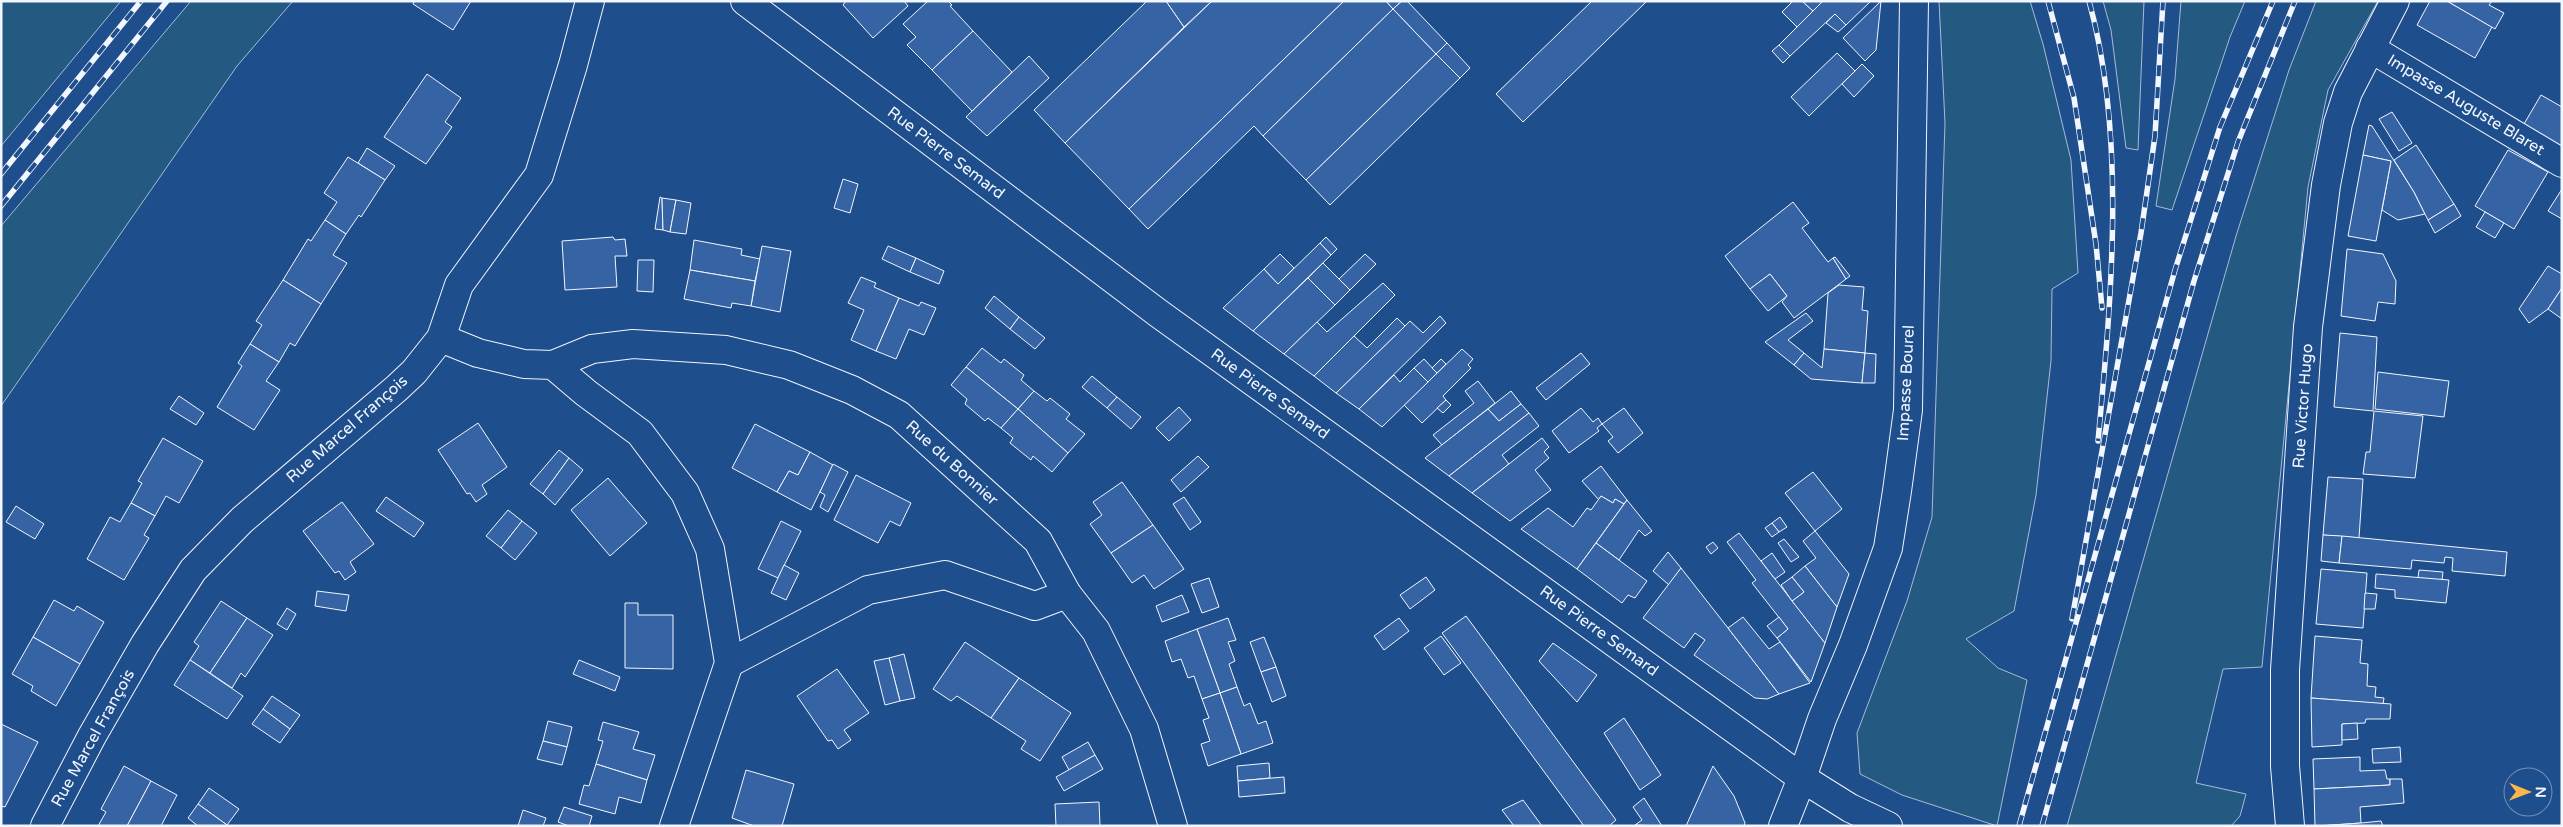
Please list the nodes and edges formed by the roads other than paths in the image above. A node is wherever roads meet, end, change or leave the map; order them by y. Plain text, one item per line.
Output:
1 (590, 1) edge
2 (745, 1) edge
3 (1914, 1) edge
4 (2395, 1) edge
5 (2370, 48) junction
6 (2562, 163) edge
7 (441, 338) junction
8 (553, 365) junction
9 (1067, 594) junction
10 (729, 663) junction
11 (1802, 778) junction
12 (45, 826) edge
13 (674, 826) edge
14 (1173, 826) edge
15 (1783, 826) edge
16 (1888, 826) edge
17 (2290, 826) edge

1 - 7 street, Rue Marcel François
2 - 11 street, Rue Pierre Semard
3 - 11 street, Impasse Bourel
4 - 5 street, Rue Victor Hugo
5 - 6 street, Impasse Auguste Blaret
5 - 17 street, Rue Victor Hugo
7 - 8 street
7 - 12 street, Rue Marcel François
8 - 9 street, Rue du Bonnier
8 - 10 street
9 - 10 street
9 - 14 street, Rue du Bonnier
10 - 13 street
11 - 15 street, Impasse Bourel
11 - 16 street, Rue Pierre Semard

